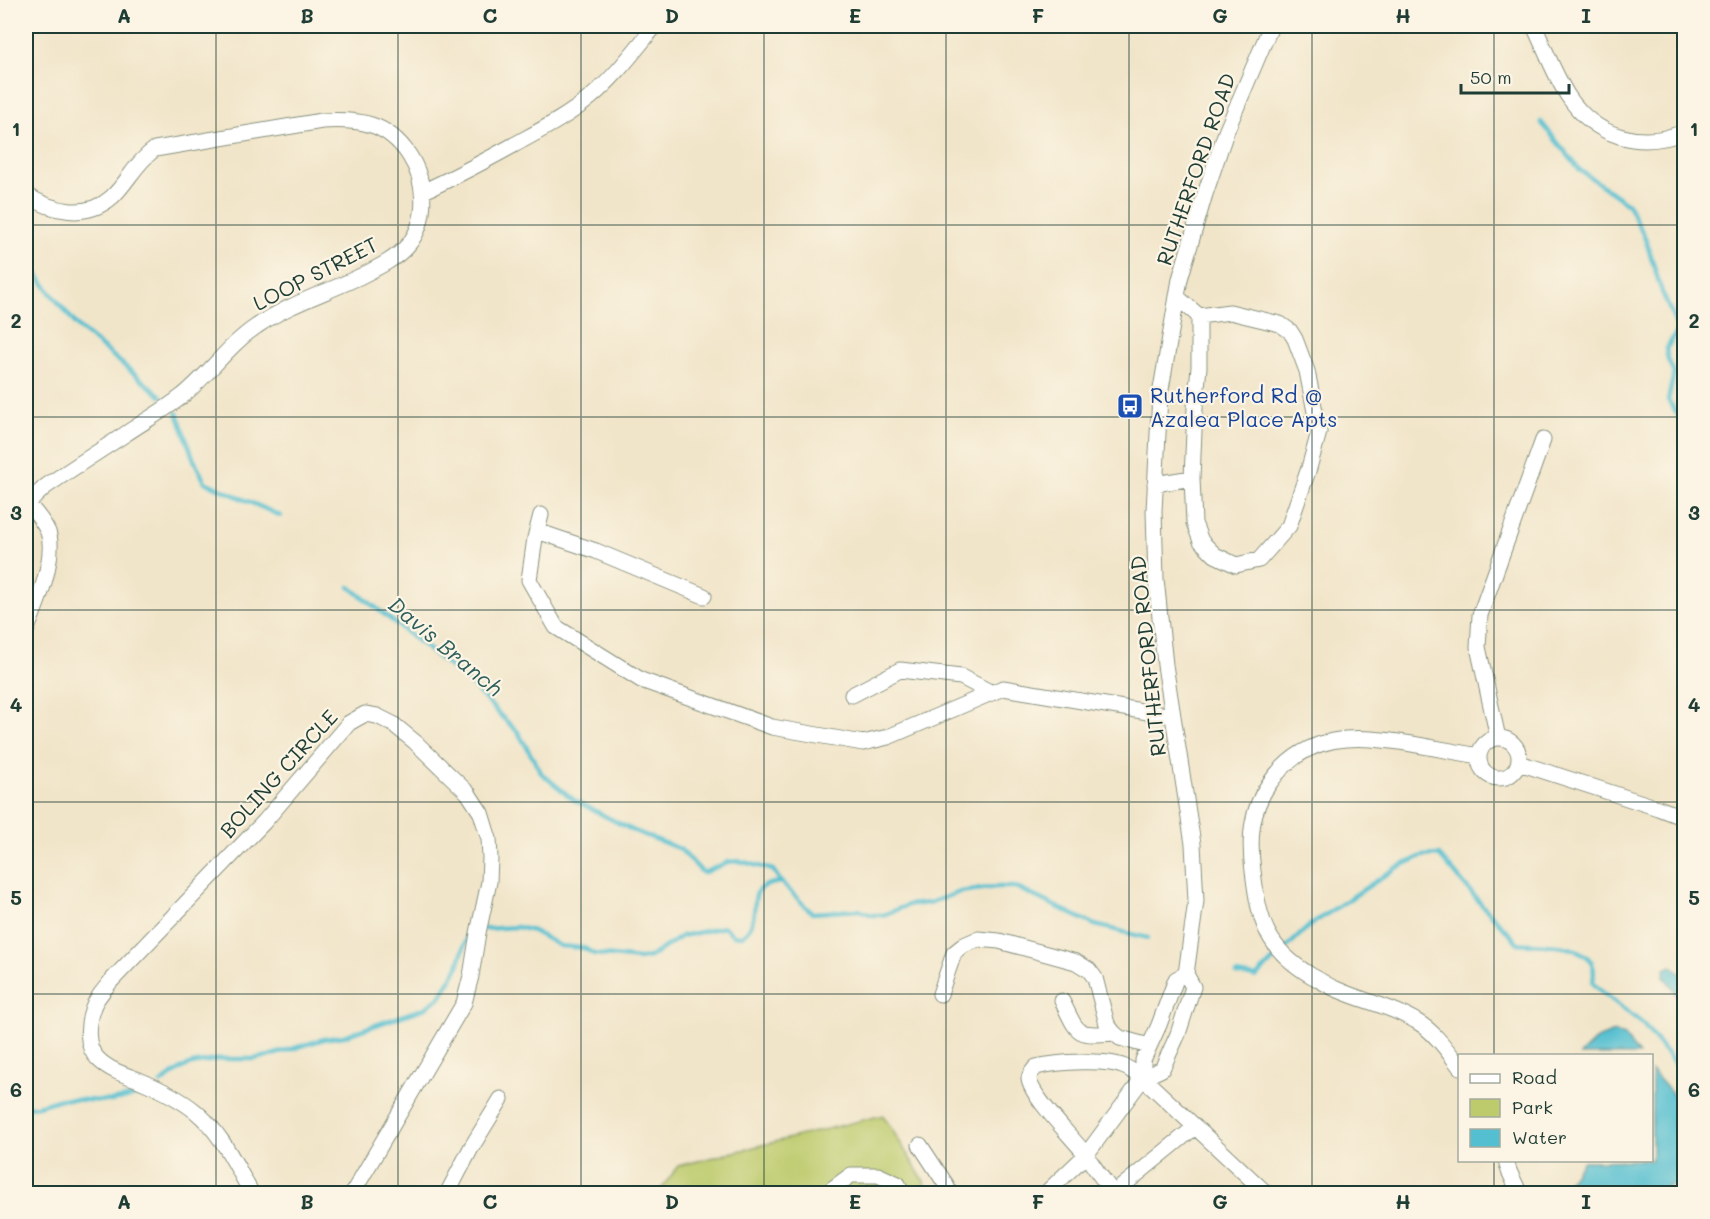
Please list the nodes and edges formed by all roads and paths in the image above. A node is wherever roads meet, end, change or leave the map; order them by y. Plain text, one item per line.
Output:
1 (655, 26) edge
2 (1271, 26) edge
3 (1534, 26) edge
4 (1684, 132) edge
5 (422, 192) junction
6 (26, 195) edge
7 (1177, 297) junction
8 (1199, 316) junction
9 (1543, 440) dead end
10 (1192, 478) junction
11 (1155, 484) junction
12 (26, 503) edge
13 (541, 515) dead end
14 (537, 531) junction
15 (704, 596) dead end
16 (26, 631) edge
17 (992, 693) junction
18 (852, 695) dead end
19 (1172, 716) junction
20 (1498, 738) junction
21 (1479, 756) junction
22 (1519, 763) junction
23 (1684, 818) edge
24 (1186, 974) junction
25 (940, 994) dead end
26 (1062, 1001) dead end
27 (1114, 1033) junction
28 (1149, 1046) junction
29 (1458, 1064) edge
30 (1143, 1078) junction
31 (501, 1099) dead end
32 (1196, 1127) junction
33 (920, 1145) dead end
34 (1086, 1155) junction
35 (1506, 1162) edge
36 (1050, 1192) edge
37 (252, 1194) edge
38 (352, 1194) edge
39 (447, 1194) edge
40 (825, 1194) edge
41 (903, 1194) edge
42 (950, 1194) edge
43 (1267, 1194) edge
44 (1520, 1194) edge

1 - 5 street
2 - 7 street, RUTHERFORD ROAD
3 - 4 street
5 - 6 street, LOOP STREET
5 - 12 street, LOOP STREET
7 - 8 street
7 - 11 street, RUTHERFORD ROAD
8 - 10 street
8 - 10 street
9 - 20 street
10 - 11 street
11 - 19 street, RUTHERFORD ROAD
12 - 16 street
13 - 14 street
14 - 15 street
14 - 17 street
17 - 18 street
17 - 19 street
19 - 24 street, RUTHERFORD ROAD
20 - 21 street
20 - 22 street
21 - 22 street
21 - 29 street
22 - 23 street
24 - 28 street, RUTHERFORD ROAD
24 - 30 street, RUTHERFORD ROAD
25 - 27 street
26 - 27 street
27 - 28 street
28 - 30 street, RUTHERFORD ROAD
30 - 32 street
30 - 34 street, RUTHERFORD ROAD
30 - 34 street
31 - 39 street
32 - 34 street
32 - 43 street
33 - 42 street
34 - 36 street, RUTHERFORD ROAD
35 - 44 street
37 - 38 street, BOLING CIRCLE
40 - 41 street

